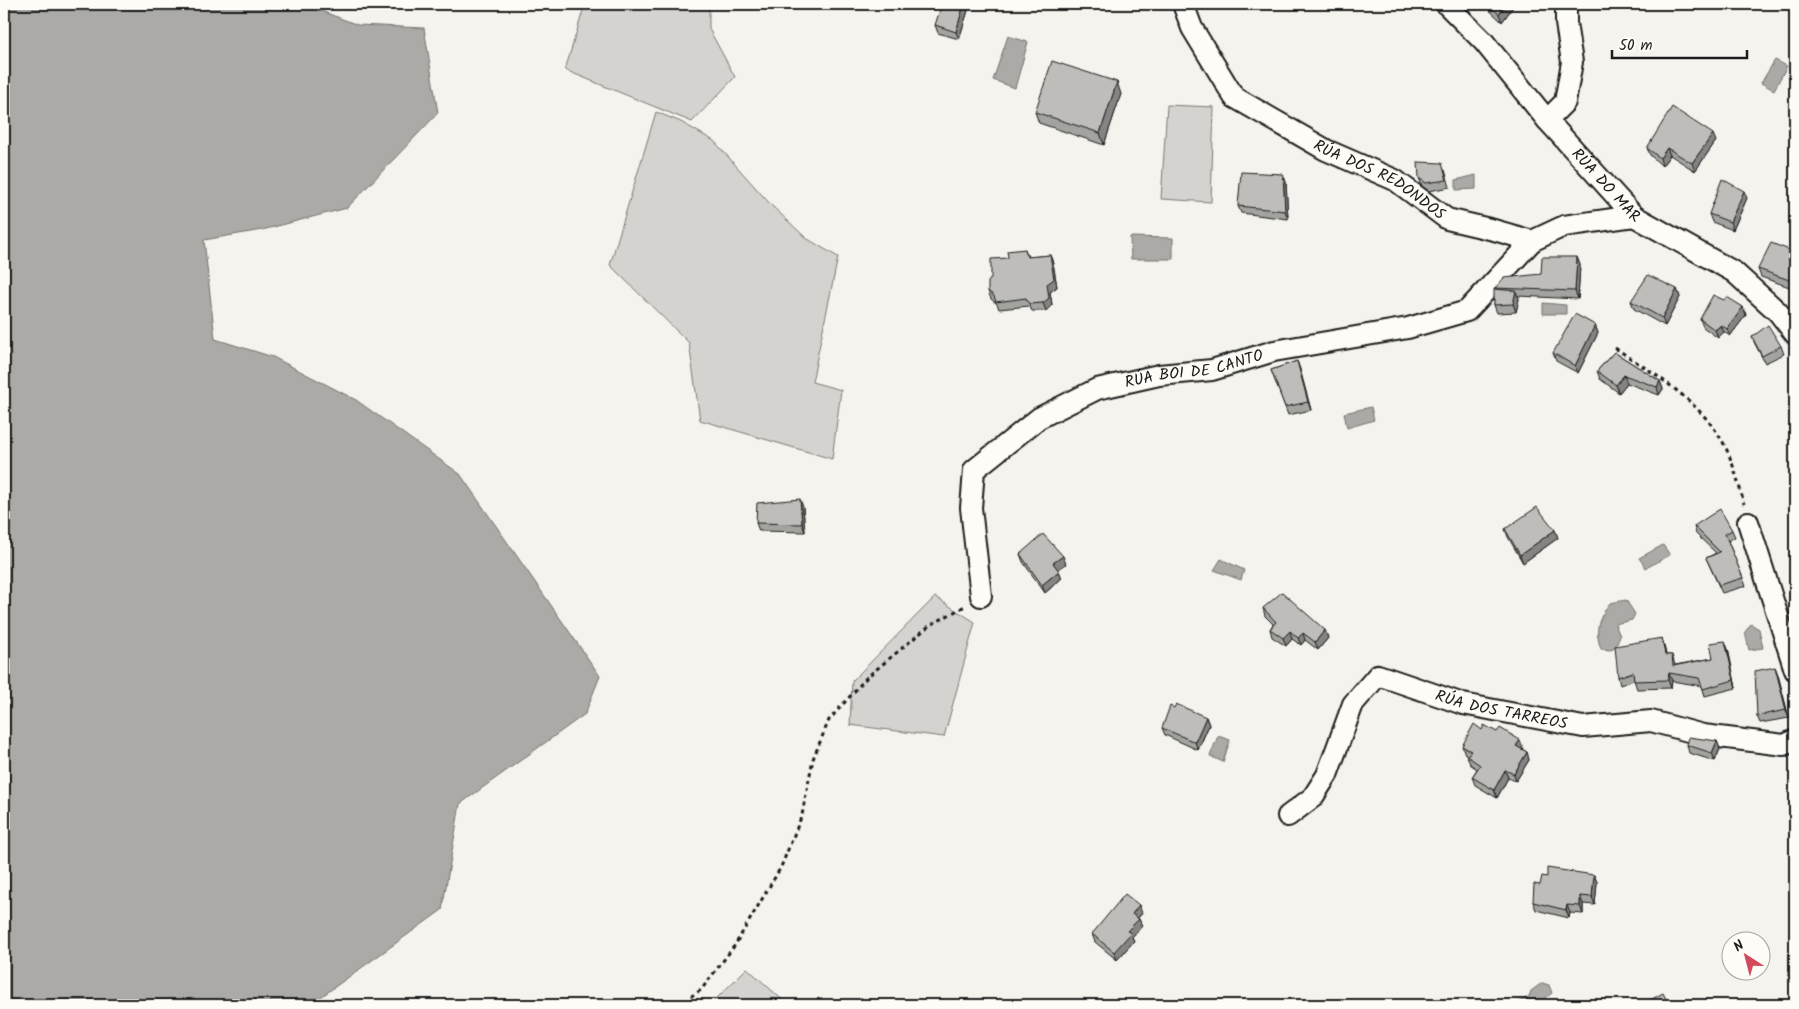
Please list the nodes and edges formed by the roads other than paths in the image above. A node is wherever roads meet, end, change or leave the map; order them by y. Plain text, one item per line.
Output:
1 (1183, 4) edge
2 (1446, 4) edge
3 (1566, 4) edge
4 (1547, 120) junction
5 (1634, 216) junction
6 (1532, 241) junction
7 (1795, 334) edge
8 (1748, 522) road end
9 (981, 596) road end
10 (1795, 670) edge
11 (1795, 740) edge
12 (1288, 816) dead end

1 - 6 street, RÚA DOS REDONDOS
2 - 4 street, RÚA DO MAR
3 - 4 street
4 - 5 street, RÚA DO MAR
5 - 6 street
5 - 7 street, RÚA DO MAR
6 - 9 street, RÚA BOI DE CANTO
8 - 10 street
11 - 12 street, RÚA DOS TARREOS

